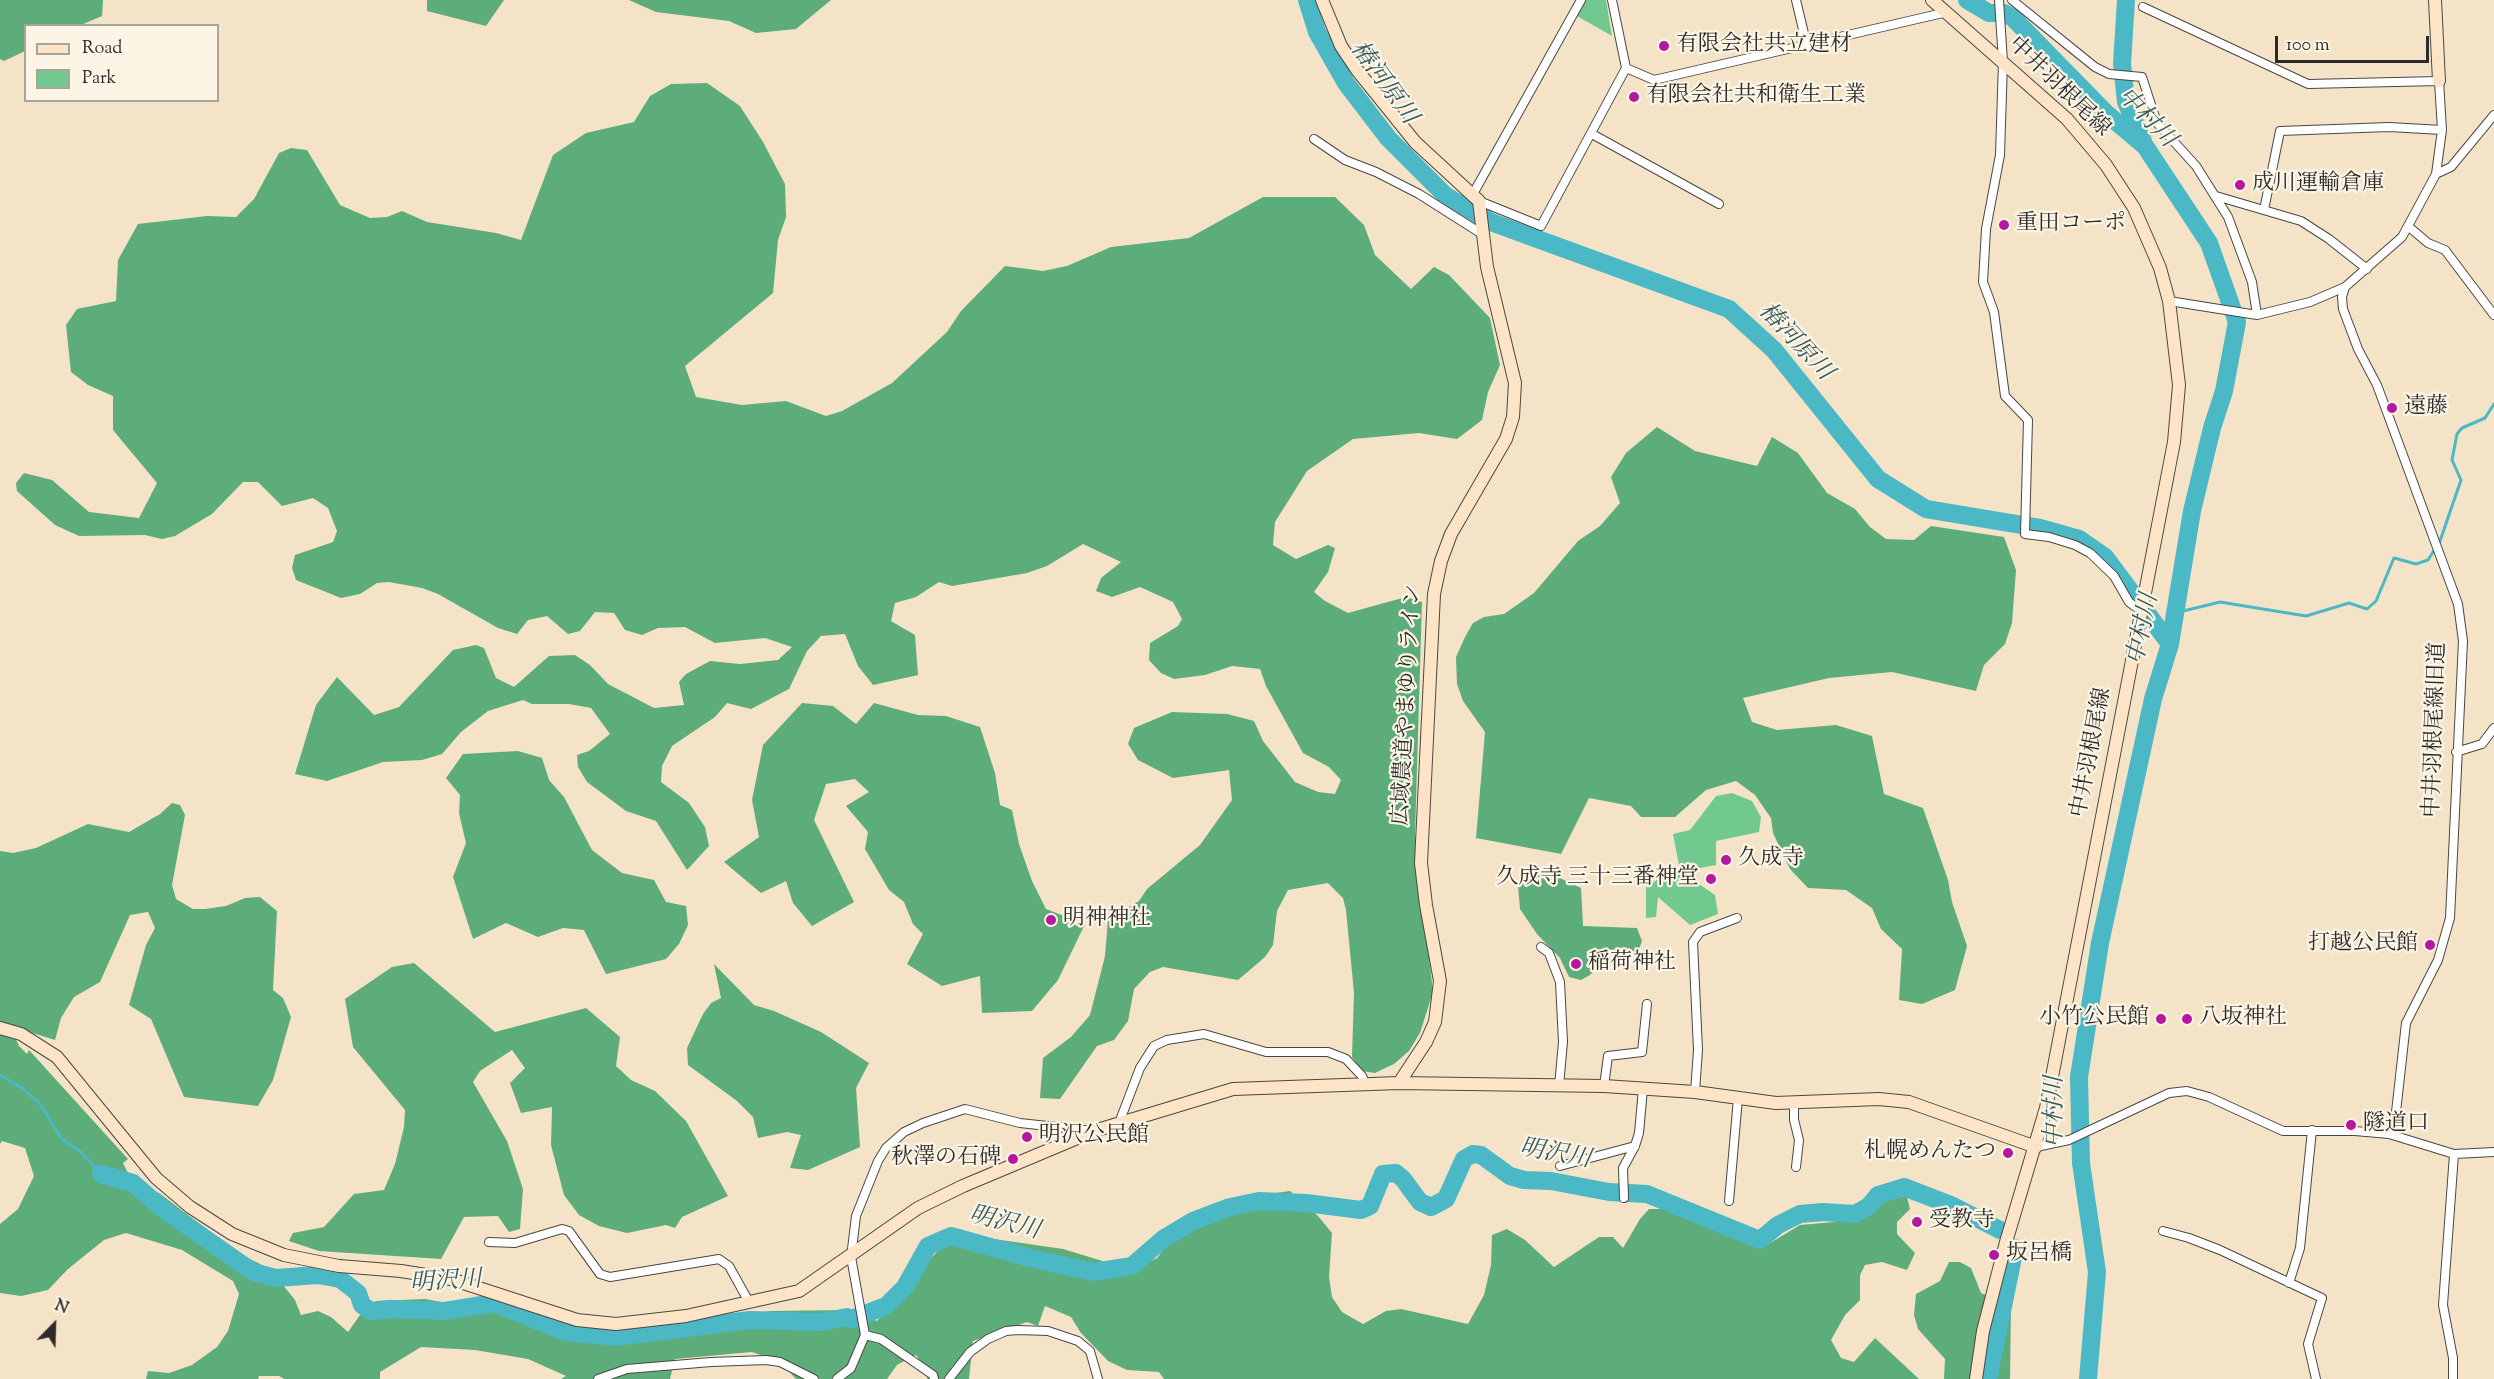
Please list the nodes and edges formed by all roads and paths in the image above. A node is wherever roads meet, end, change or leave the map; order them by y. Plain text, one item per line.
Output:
1 (1322, 0) edge
2 (1581, 0) edge
3 (1612, 0) edge
4 (1796, 0) edge
5 (1932, 0) edge
6 (2000, 0) edge
7 (2012, 0) edge
8 (2435, 0) edge
9 (2143, 7) dead end
10 (1943, 13) junction
11 (1807, 46) junction
12 (2003, 62) junction
13 (1626, 68) junction
14 (2439, 81) junction
15 (2494, 115) edge
16 (2442, 130) junction
17 (1592, 134) junction
18 (1314, 139) dead end
19 (2436, 174) junction
20 (2216, 196) junction
21 (1476, 197) junction
22 (1719, 204) dead end
23 (2265, 210) junction
24 (2409, 227) junction
25 (1481, 230) junction
26 (2367, 269) junction
27 (2345, 287) junction
28 (2169, 301) junction
29 (2254, 315) junction
30 (2494, 315) edge
31 (2141, 611) junction
32 (2494, 728) edge
33 (2456, 752) junction
34 (1737, 918) dead end
35 (1541, 947) dead end
36 (1647, 1004) dead end
37 (0, 1028) edge
38 (1399, 1083) junction
39 (1366, 1085) junction
40 (1559, 1086) junction
41 (1604, 1086) junction
42 (1643, 1089) junction
43 (1695, 1092) junction
44 (1738, 1098) junction
45 (1794, 1103) junction
46 (1119, 1123) junction
47 (2312, 1130) junction
48 (1094, 1131) junction
49 (2390, 1134) junction
50 (1635, 1146) junction
51 (2036, 1147) junction
52 (2494, 1152) edge
53 (2454, 1154) junction
54 (1560, 1166) dead end
55 (1796, 1167) dead end
56 (1624, 1197) dead end
57 (1729, 1201) dead end
58 (2163, 1231) dead end
59 (489, 1242) dead end
60 (851, 1257) junction
61 (2289, 1282) junction
62 (749, 1302) junction
63 (865, 1335) junction
64 (598, 1379) edge
65 (814, 1379) edge
66 (837, 1379) edge
67 (934, 1379) edge
68 (950, 1379) edge
69 (1098, 1379) edge
70 (1976, 1379) edge
71 (2316, 1379) edge
72 (2453, 1379) edge

1 - 21 street
2 - 21 street
3 - 13 street
4 - 11 street
5 - 10 street, 中井羽根尾線
6 - 12 street
7 - 20 street
8 - 14 street
9 - 14 street
10 - 11 street
10 - 12 street, 中井羽根尾線
11 - 13 street
12 - 28 street, 中井羽根尾線
12 - 31 street
13 - 17 street
14 - 16 street
15 - 19 street
16 - 19 street
16 - 23 street
17 - 21 street
17 - 22 street
18 - 25 street
19 - 24 street
20 - 23 street
20 - 29 street
21 - 25 street, 広域農道やまゆりライン
23 - 26 street
24 - 26 street
24 - 30 street
25 - 38 street, 広域農道やまゆりライン
26 - 27 street
27 - 29 street
27 - 33 street, 中井羽根尾線旧道
28 - 29 street
28 - 31 street, 中井羽根尾線
31 - 51 street, 中井羽根尾線
32 - 33 street
33 - 49 street, 中井羽根尾線旧道
34 - 43 street
35 - 40 street
36 - 41 street
37 - 62 street
38 - 39 street
38 - 40 street
39 - 46 street
39 - 46 street
40 - 41 street
41 - 42 street
42 - 43 street
42 - 50 street
43 - 44 street
44 - 45 street
44 - 57 street
45 - 51 street
45 - 55 street
46 - 48 street
47 - 49 street
47 - 51 street
47 - 61 street
48 - 60 street
48 - 60 street
49 - 53 street
50 - 54 street
50 - 56 street
51 - 70 street, 中井羽根尾線
52 - 53 street
53 - 72 street
58 - 61 street
59 - 62 street
60 - 62 street
60 - 63 street
61 - 71 street
63 - 66 street
63 - 67 street
64 - 65 street
68 - 69 street

